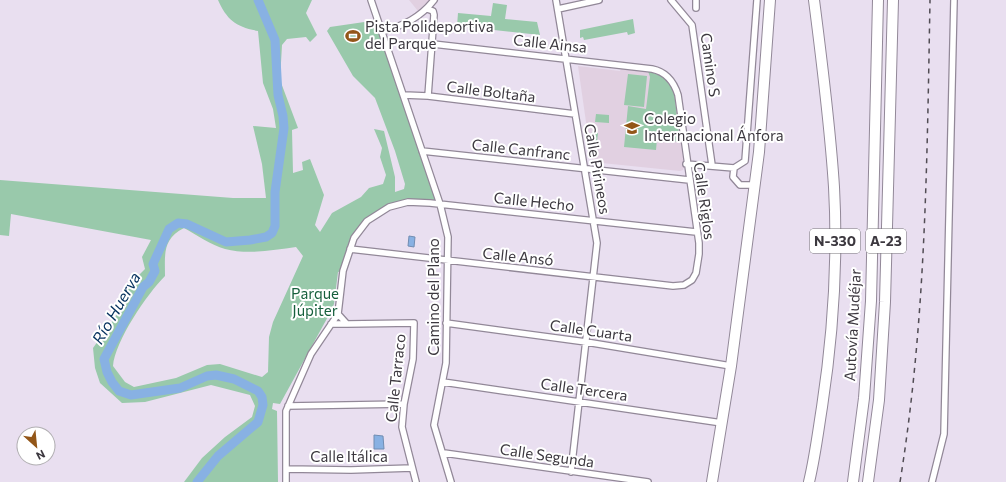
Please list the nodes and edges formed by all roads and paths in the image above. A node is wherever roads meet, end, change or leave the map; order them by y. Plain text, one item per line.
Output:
1 (371, 0) edge
2 (434, 0) edge
3 (556, 0) edge
4 (599, 0) edge
5 (670, 0) edge
6 (696, 0) edge
7 (757, 0) edge
8 (770, 0) edge
9 (814, 0) edge
10 (878, 0) edge
11 (892, 0) edge
12 (954, 0) edge
13 (558, 8) junction
14 (696, 8) dead end
15 (427, 9) junction
16 (382, 32) junction
17 (433, 44) junction
18 (565, 58) junction
19 (663, 72) joint
20 (404, 95) junction
21 (428, 96) junction
22 (575, 114) junction
23 (422, 151) junction
24 (686, 164) junction
25 (712, 165) junction
26 (734, 168) junction
27 (586, 170) junction
28 (689, 180) junction
29 (755, 186) junction
30 (440, 204) junction
31 (594, 221) junction
32 (696, 232) junction
33 (350, 249) junction
34 (448, 261) junction
35 (594, 277) junction
36 (684, 285) joint
37 (338, 314) junction
38 (446, 323) junction
39 (331, 324) junction
40 (347, 324) junction
41 (586, 342) junction
42 (731, 366) junction
43 (443, 382) junction
44 (580, 401) junction
45 (404, 404) junction
46 (288, 406) junction
47 (722, 423) junction
48 (444, 453) junction
49 (412, 468) junction
50 (286, 469) junction
51 (571, 472) junction
52 (286, 482) edge
53 (416, 482) edge
54 (451, 482) edge
55 (648, 482) edge
56 (712, 482) edge
57 (809, 482) edge
58 (853, 482) edge
59 (868, 482) edge
60 (932, 482) edge

1 - 16 street, Camino del Plano
2 - 15 street
3 - 13 street, Calle Pirineos
4 - 13 street
5 - 25 street, Camino S
6 - 14 street
7 - 26 street
8 - 29 highway
9 - 57 highway, N-330
10 - 58 highway, Autovía Mudéjar / A-23
11 - 59 highway, Autovía Mudéjar / A-23
12 - 60 street
13 - 18 street, Calle Pirineos
15 - 16 street
15 - 17 street
16 - 20 street, Camino del Plano
17 - 18 street, Calle Ainsa
17 - 21 street
18 - 19 street, Calle Ainsa
18 - 22 street, Calle Pirineos
19 - 24 street, Calle Riglos
20 - 21 street, Calle Boltaña
20 - 23 street, Camino del Plano
21 - 22 street, Calle Boltaña
22 - 27 street, Calle Pirineos
23 - 27 street, Calle Canfranc
23 - 30 street, Camino del Plano
24 - 25 street
24 - 28 street, Calle Riglos
25 - 26 street
26 - 29 street
27 - 28 street, Calle Canfranc
27 - 31 street, Calle Pirineos
28 - 32 street, Calle Riglos
29 - 42 highway
30 - 31 street, Calle Hecho
30 - 33 street, Calle Hecho
30 - 34 street, Camino del Plano
31 - 32 street, Calle Hecho
31 - 35 street, Calle Pirineos
32 - 36 street, Calle Riglos
33 - 34 street, Calle Ansó
33 - 37 street, Calle Hecho
34 - 35 street, Calle Ansó
34 - 38 street, Camino del Plano
35 - 36 street, Calle Ansó
35 - 41 street, Calle Pirineos
37 - 39 street
37 - 40 street
38 - 41 street, Calle Cuarta
38 - 43 street, Camino del Plano
39 - 40 street
39 - 46 street
40 - 45 street, Calle Tarraco
41 - 42 street, Calle Cuarta
41 - 44 street, Calle Pirineos
42 - 47 highway
43 - 44 street, Calle Tercera
43 - 48 street, Camino del Plano
44 - 47 street, Calle Tercera
44 - 51 street, Calle Pirineos
45 - 46 street
45 - 49 street, Calle Tarraco
46 - 50 street
47 - 56 highway
48 - 51 street, Calle Segunda
48 - 54 street, Camino del Plano
49 - 50 street, Calle Itálica
49 - 53 street, Calle Tarraco
50 - 52 street
51 - 55 street, Calle Segunda

